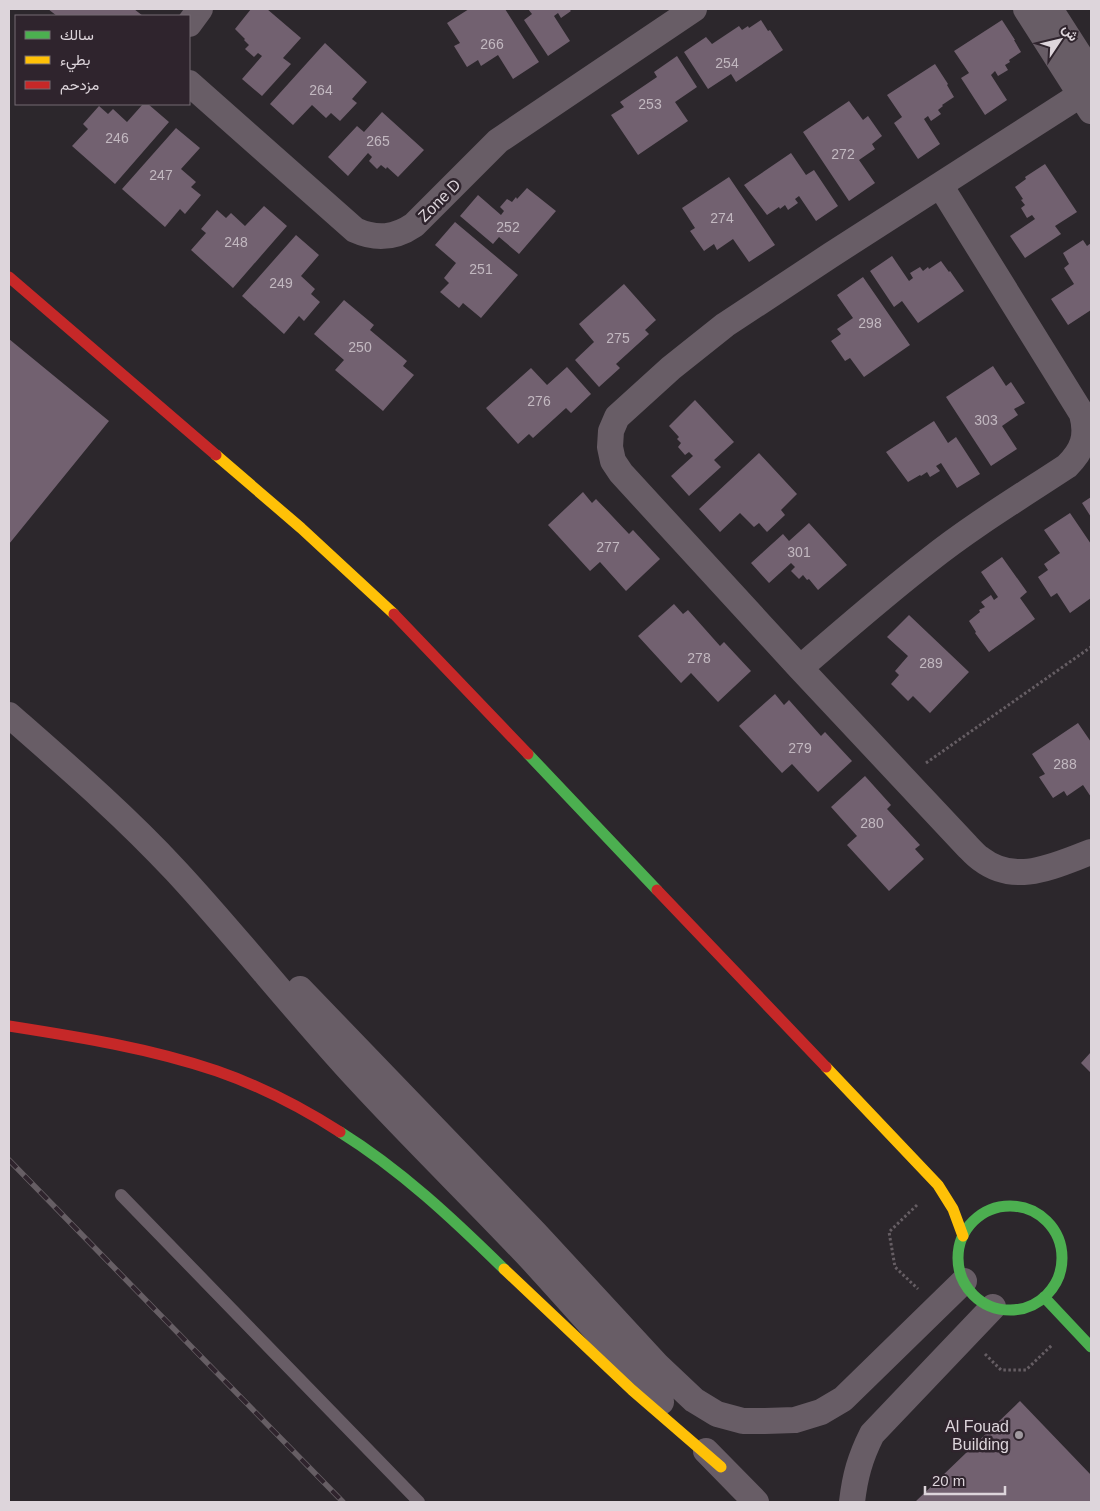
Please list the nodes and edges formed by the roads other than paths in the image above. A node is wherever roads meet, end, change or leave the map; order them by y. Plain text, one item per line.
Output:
1 (200, 9) edge
2 (694, 9) edge
3 (1026, 9) edge
4 (1050, 9) edge
5 (190, 23) edge
6 (190, 84) edge
7 (1089, 92) edge
8 (940, 185) junction
9 (9, 277) edge
10 (800, 668) junction
11 (9, 715) edge
12 (1091, 852) edge
13 (248, 954) junction
14 (9, 1026) edge
15 (938, 1185) junction
16 (121, 1195) dead end
17 (962, 1199) dead end
18 (974, 1206) dead end
19 (987, 1211) junction
20 (963, 1236) junction
21 (964, 1281) junction
22 (1044, 1297) junction
23 (993, 1307) junction
24 (1091, 1347) edge
25 (721, 1466) junction
26 (419, 1502) edge
27 (756, 1502) edge
28 (852, 1502) edge

1 - 5 street
2 - 6 street, Zone D
3 - 7 street
4 - 7 street
7 - 8 street
8 - 10 street
8 - 10 street
9 - 15 street
10 - 12 street
11 - 13 street
13 - 21 street
13 - 25 street
14 - 25 street
15 - 17 street
15 - 20 street
16 - 26 lane
18 - 19 street
19 - 20 street
19 - 22 street
20 - 21 street
21 - 23 street
22 - 23 street
22 - 24 street
23 - 28 street
25 - 27 street

